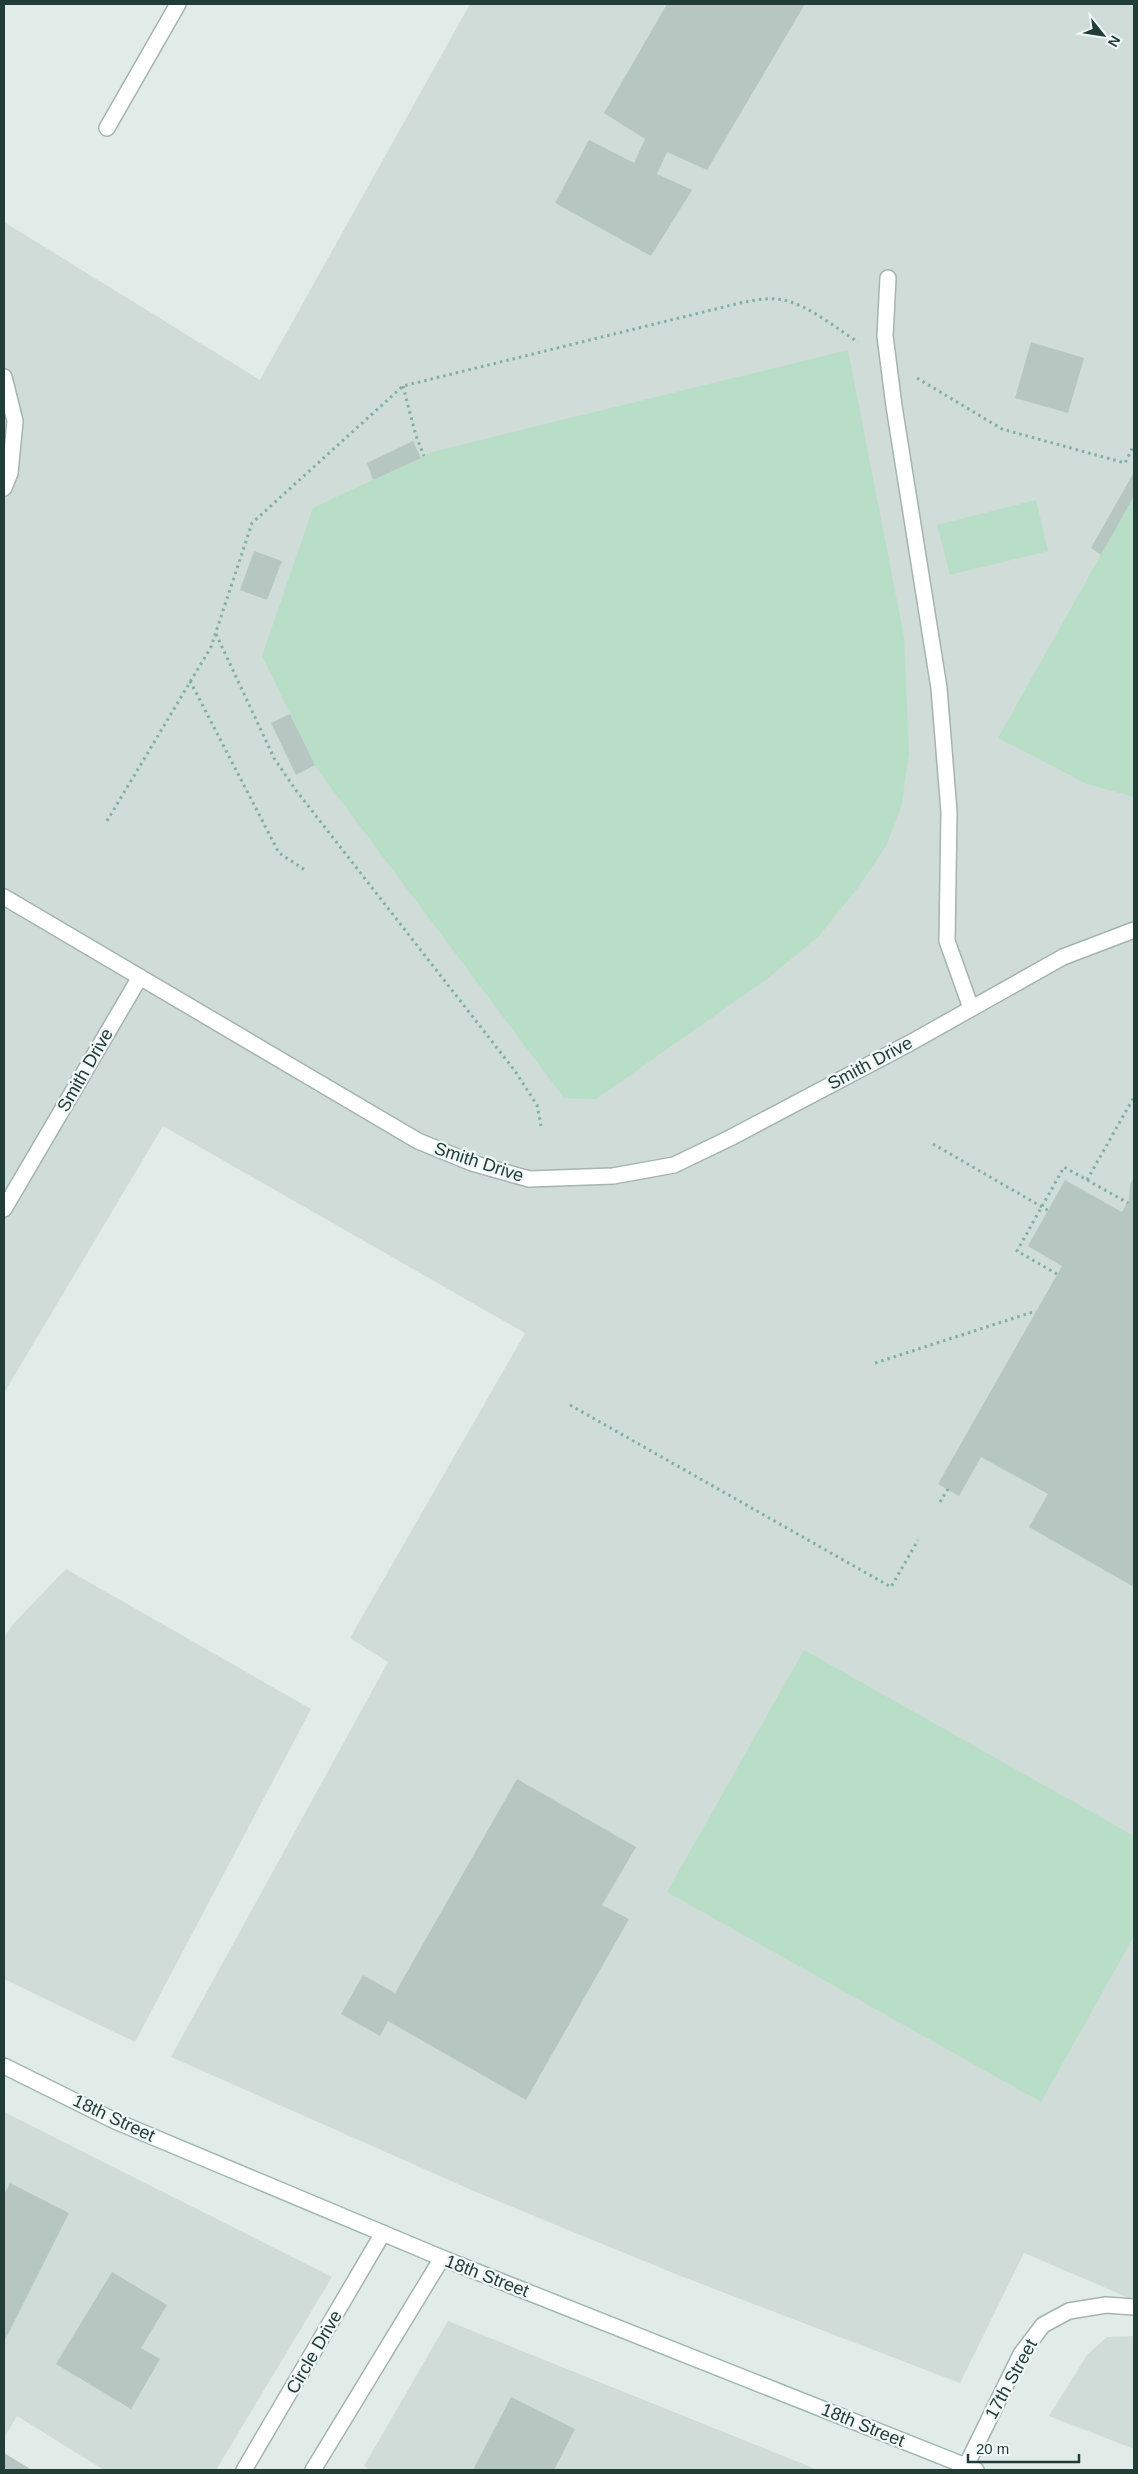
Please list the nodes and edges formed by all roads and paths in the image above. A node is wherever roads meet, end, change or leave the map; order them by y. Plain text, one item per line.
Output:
1 (178, 4) edge
2 (107, 128) dead end
3 (888, 278) dead end
4 (888, 360) junction
5 (4, 377) edge
6 (403, 386) junction
7 (1134, 445) edge
8 (424, 456) dead end
9 (4, 488) edge
10 (215, 633) junction
11 (190, 681) junction
12 (107, 821) dead end
13 (306, 870) dead end
14 (4, 896) edge
15 (1134, 930) edge
16 (140, 977) junction
17 (971, 1008) junction
18 (1134, 1097) edge
19 (541, 1126) dead end
20 (933, 1144) dead end
21 (1087, 1180) junction
22 (1128, 1203) dead end
23 (1042, 1207) junction
24 (4, 1209) edge
25 (1049, 1211) dead end
26 (1057, 1274) dead end
27 (1036, 1310) dead end
28 (875, 1363) dead end
29 (570, 1405) dead end
30 (948, 1489) dead end
31 (940, 1502) dead end
32 (918, 1540) dead end
33 (4, 2066) edge
34 (383, 2234) junction
35 (442, 2258) junction
36 (1134, 2307) edge
37 (971, 2468) edge
38 (244, 2470) edge
39 (313, 2470) edge

1 - 2 street
3 - 4 street
4 - 6 path
4 - 7 path
4 - 17 street
5 - 9 street
6 - 8 path
6 - 10 path
10 - 11 path
10 - 19 path
11 - 12 path
11 - 13 path
14 - 16 street
15 - 17 street, Smith Drive
16 - 17 street, Smith Drive
16 - 24 street, Smith Drive
18 - 21 path
20 - 23 path
21 - 22 path
21 - 23 path
23 - 25 path
23 - 26 path
27 - 28 path
29 - 32 path
30 - 31 path
33 - 34 street, 18th Street
34 - 35 street, 18th Street
34 - 38 street, Circle Drive
35 - 37 street, 18th Street
35 - 39 street
36 - 37 street, 17th Street

